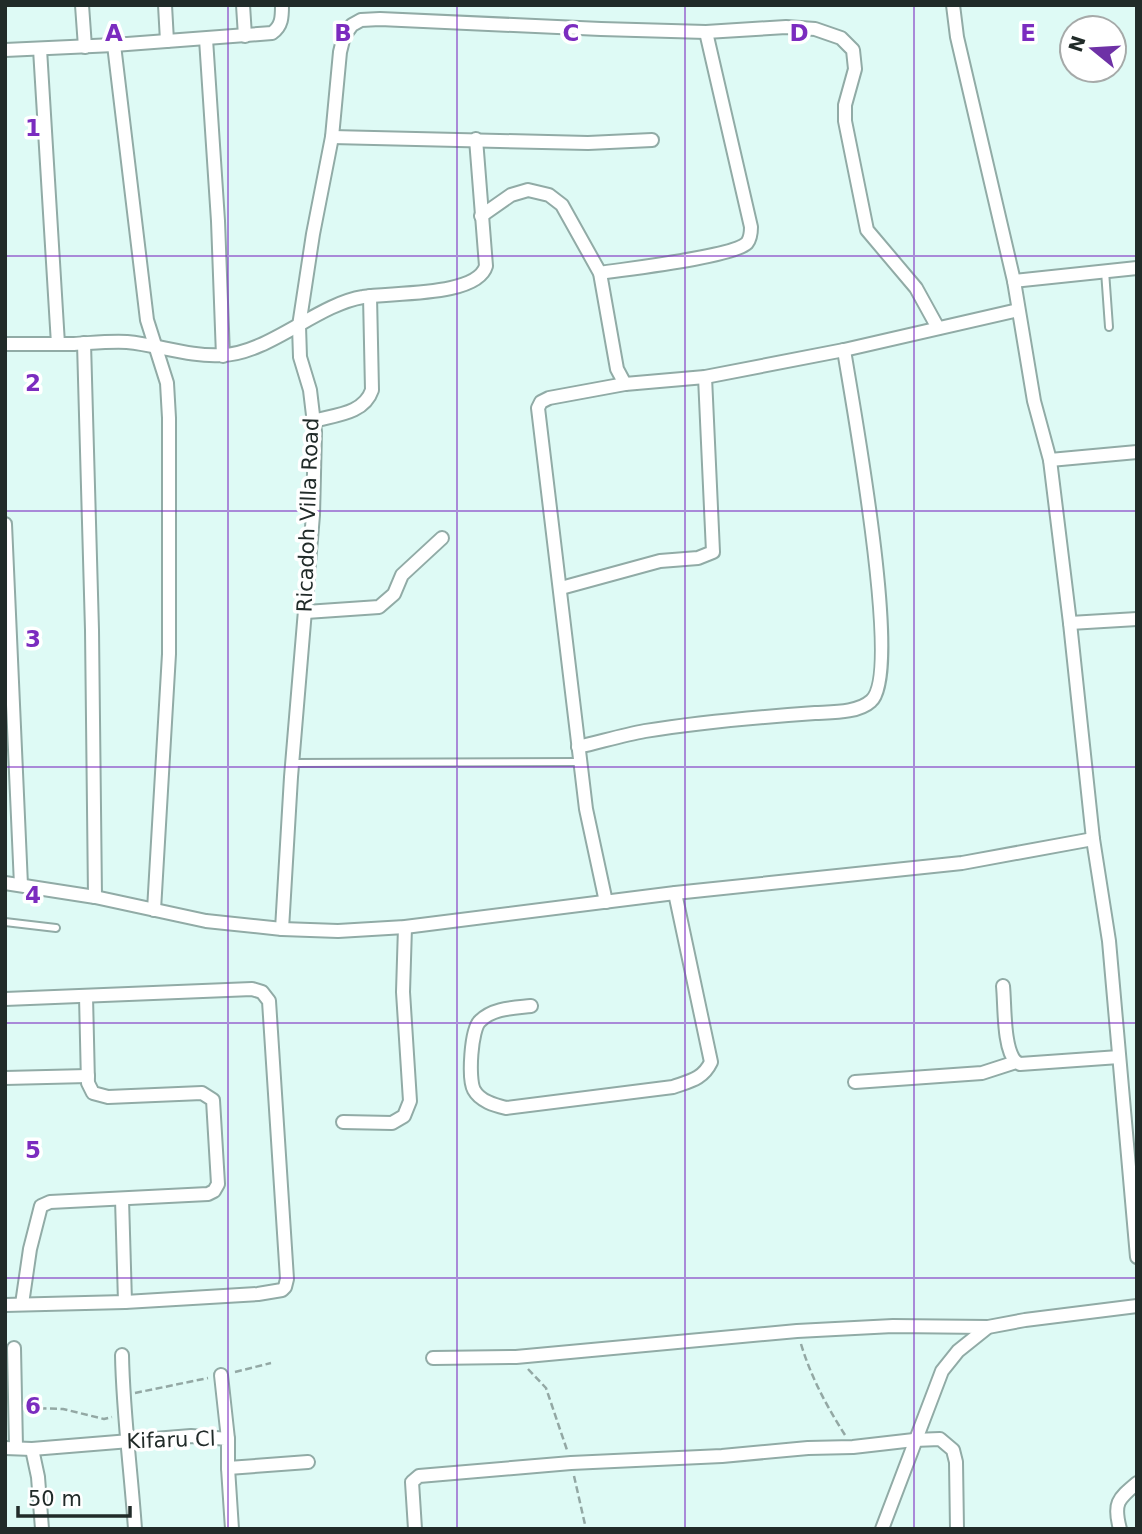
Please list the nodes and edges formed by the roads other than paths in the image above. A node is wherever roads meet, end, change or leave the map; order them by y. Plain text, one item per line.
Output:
1 (82, 5) edge
2 (165, 5) edge
3 (243, 5) edge
4 (282, 5) edge
5 (953, 5) edge
6 (706, 32) junction
7 (245, 36) junction
8 (206, 38) junction
9 (167, 41) junction
10 (114, 46) junction
11 (85, 47) junction
12 (40, 49) junction
13 (5, 50) edge
14 (332, 137) junction
15 (476, 139) junction
16 (652, 140) dead end
17 (481, 216) junction
18 (1137, 268) edge
19 (1105, 271) junction
20 (600, 273) junction
21 (1014, 281) junction
22 (370, 296) junction
23 (1018, 310) junction
24 (299, 326) junction
25 (1109, 327) dead end
26 (938, 328) junction
27 (84, 343) junction
28 (5, 344) edge
29 (58, 344) junction
30 (154, 346) junction
31 (844, 350) junction
32 (223, 356) junction
33 (705, 377) junction
34 (625, 384) junction
35 (313, 421) junction
36 (1137, 453) edge
37 (1050, 460) junction
38 (5, 524) edge
39 (442, 538) dead end
40 (561, 588) junction
41 (306, 612) junction
42 (1137, 619) edge
43 (1070, 623) junction
44 (578, 747) junction
45 (292, 762) junction
46 (580, 762) junction
47 (1093, 839) junction
48 (5, 883) edge
49 (21, 885) junction
50 (675, 893) junction
51 (95, 897) junction
52 (606, 902) junction
53 (153, 910) junction
54 (5, 922) edge
55 (405, 928) junction
56 (56, 929) dead end
57 (282, 929) junction
58 (1003, 986) dead end
59 (86, 996) junction
60 (5, 999) edge
61 (531, 1006) dead end
62 (1119, 1057) junction
63 (1016, 1062) junction
64 (88, 1076) junction
65 (5, 1078) edge
66 (855, 1082) dead end
67 (342, 1122) dead end
68 (1133, 1168) edge
69 (122, 1199) junction
70 (1137, 1257) edge
71 (125, 1302) junction
72 (22, 1304) junction
73 (5, 1305) edge
74 (1137, 1306) edge
75 (988, 1327) junction
76 (14, 1348) dead end
77 (122, 1355) dead end
78 (433, 1358) dead end
79 (221, 1375) dead end
80 (228, 1438) junction
81 (914, 1440) junction
82 (129, 1442) junction
83 (11, 1447) edge
84 (32, 1449) junction
85 (308, 1462) dead end
86 (228, 1468) junction
87 (1137, 1483) edge
88 (42, 1529) edge
89 (135, 1529) edge
90 (232, 1529) edge
91 (415, 1529) edge
92 (882, 1529) edge
93 (957, 1529) edge
94 (1120, 1529) edge

1 - 11 street
2 - 9 street
3 - 7 street
4 - 7 street
5 - 21 street
6 - 14 street, Ricadoh Villa Road
6 - 20 street
6 - 26 street
7 - 8 street
8 - 9 street
8 - 32 street
9 - 10 street
10 - 11 street
10 - 30 street
11 - 12 street
12 - 13 street
12 - 29 street
14 - 15 street
14 - 24 street, Ricadoh Villa Road
15 - 16 street
15 - 17 street
17 - 20 street
17 - 22 street
18 - 19 street
19 - 21 street
19 - 25 lane
20 - 34 street
21 - 23 street
22 - 24 street
22 - 35 street
23 - 26 street
23 - 37 street
24 - 32 street
24 - 35 street, Ricadoh Villa Road
26 - 31 street
27 - 29 street
27 - 30 street
27 - 51 street
28 - 29 street
30 - 32 street
30 - 53 street
31 - 33 street
31 - 44 street
33 - 34 street
33 - 40 street
34 - 40 street
35 - 41 street, Ricadoh Villa Road
36 - 37 street
37 - 43 street
38 - 49 street
39 - 41 street
40 - 44 street
41 - 45 street, Ricadoh Villa Road
42 - 43 street
43 - 47 street
44 - 46 street
45 - 46 lane
45 - 57 street, Ricadoh Villa Road
46 - 52 street
47 - 50 street
47 - 62 street
48 - 49 street
49 - 51 street
50 - 52 street
50 - 61 street
51 - 53 street
52 - 55 street
53 - 57 street
54 - 56 lane
55 - 57 street
55 - 67 street
58 - 63 street
59 - 60 street
59 - 64 street
59 - 71 street
62 - 63 street
62 - 68 street
63 - 66 street
64 - 65 street
64 - 69 street
68 - 70 street
69 - 71 street
69 - 72 street
71 - 72 street
72 - 73 street
74 - 75 street
75 - 78 street
75 - 81 street
76 - 83 street
77 - 82 street
79 - 80 street
80 - 82 street, Kifaru Cl
80 - 86 street, Kifaru Cl
81 - 91 street
81 - 92 street
81 - 93 street
82 - 84 street, Kifaru Cl
82 - 89 street
83 - 84 street, Kifaru Cl
84 - 88 street
85 - 86 street, Kifaru Cl
86 - 90 street
87 - 94 street

